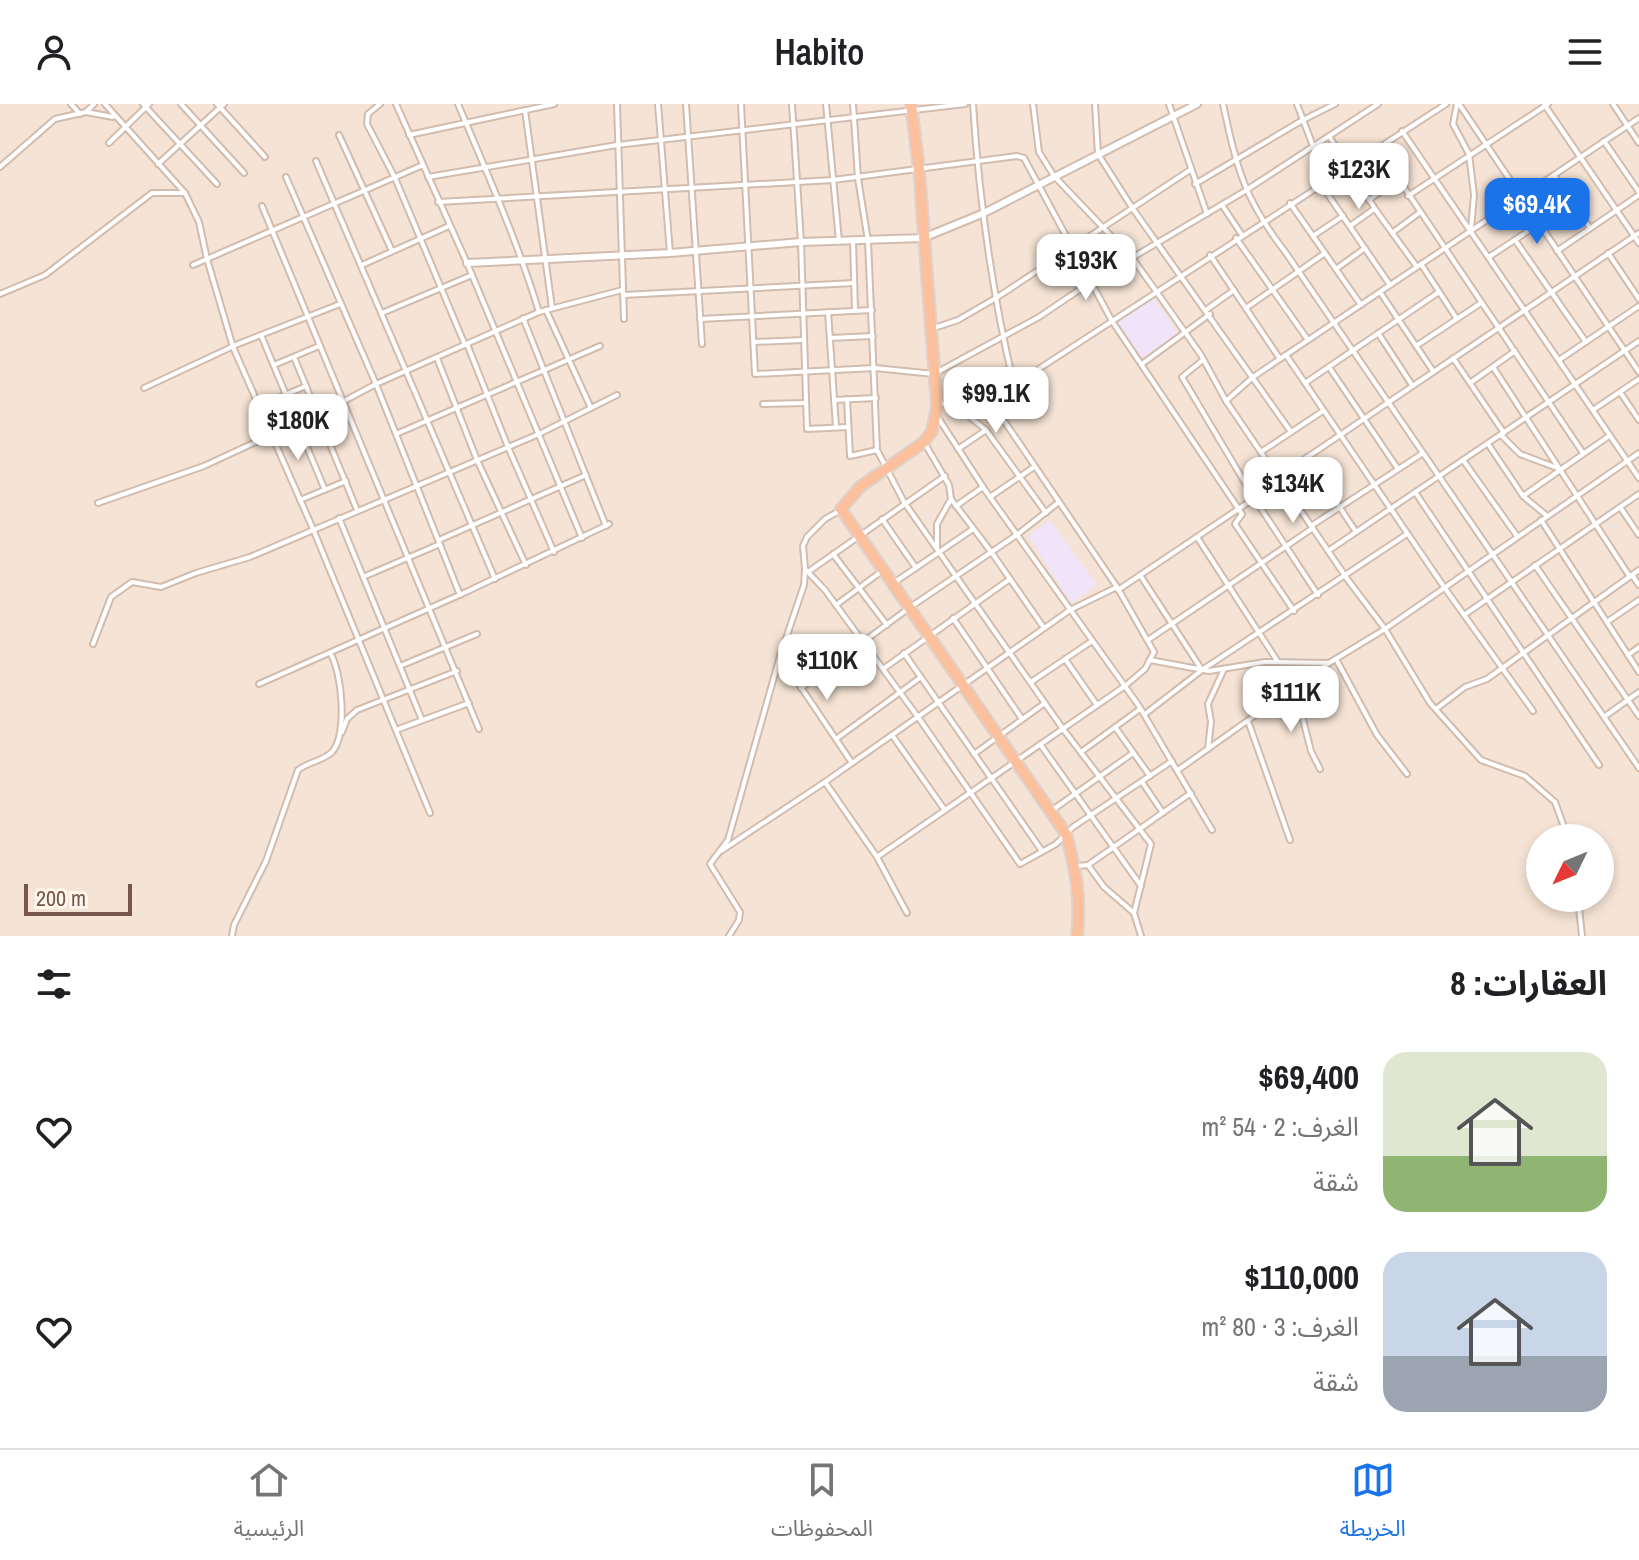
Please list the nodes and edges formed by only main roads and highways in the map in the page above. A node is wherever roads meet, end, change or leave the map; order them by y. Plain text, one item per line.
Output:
1 (911, 107) edge
2 (1077, 936) edge

1 - 2 highway

